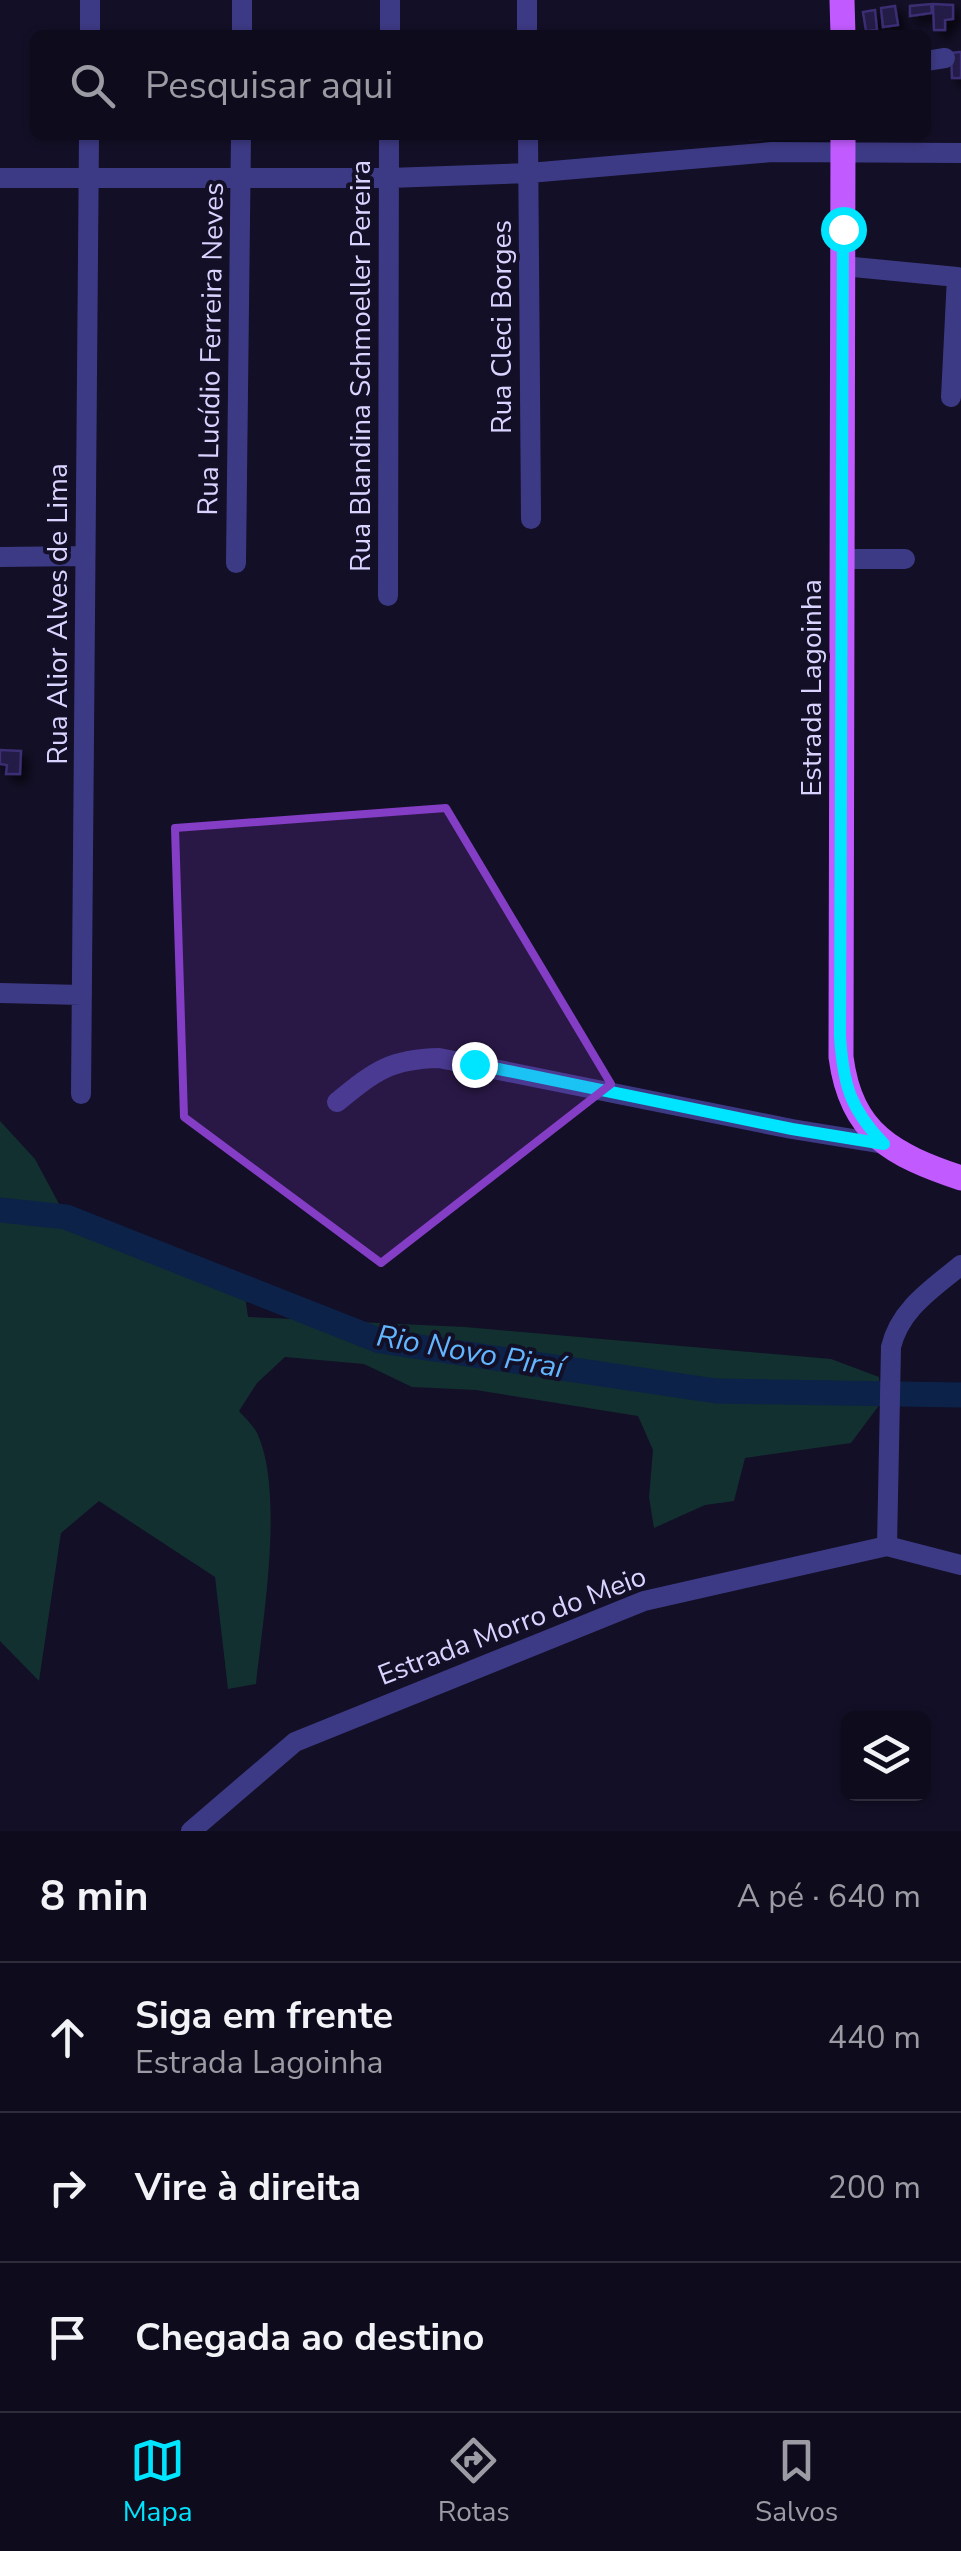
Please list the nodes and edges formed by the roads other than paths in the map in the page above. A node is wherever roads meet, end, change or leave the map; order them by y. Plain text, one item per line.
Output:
1 (90, 0) edge
2 (242, 0) edge
3 (390, 0) edge
4 (527, 0) edge
5 (842, 0) edge
6 (90, 30) edge
7 (242, 30) edge
8 (390, 30) edge
9 (528, 30) edge
10 (843, 30) edge
11 (89, 140) edge
12 (241, 140) edge
13 (389, 140) edge
14 (528, 140) edge
15 (844, 143) edge
16 (961, 154) edge
17 (528, 173) junction
18 (0, 178) edge
19 (88, 178) junction
20 (240, 178) junction
21 (389, 178) junction
22 (843, 266) junction
23 (958, 324) edge
24 (951, 397) dead end
25 (531, 519) dead end
26 (0, 556) edge
27 (86, 556) junction
28 (905, 559) dead end
29 (842, 560) junction
30 (236, 563) dead end
31 (388, 596) dead end
32 (0, 993) edge
33 (82, 995) junction
34 (81, 1094) dead end
35 (337, 1102) dead end
36 (884, 1144) junction
37 (961, 1178) edge
38 (961, 1265) edge
39 (887, 1546) junction
40 (961, 1565) edge
41 (191, 1831) edge

1 - 6 street
2 - 7 street
3 - 8 street
4 - 9 street
5 - 10 main road
11 - 19 street, Rua Alior Alves de Lima
12 - 20 street, Rua Lucídio Ferreira Neves
13 - 21 street, Rua Blandina Schmoeller Pereira
14 - 17 street, Rua Cleci Borges
15 - 16 street
15 - 17 street
15 - 22 main road, Estrada Lagoinha
17 - 21 street
17 - 25 street, Rua Cleci Borges
18 - 19 street
19 - 20 street
19 - 27 street, Rua Alior Alves de Lima
20 - 21 street
20 - 30 street, Rua Lucídio Ferreira Neves
21 - 31 street, Rua Blandina Schmoeller Pereira
22 - 23 street
22 - 29 main road, Estrada Lagoinha
23 - 24 street
26 - 27 street
27 - 33 street, Rua Alior Alves de Lima
28 - 29 street
29 - 36 main road, Estrada Lagoinha
32 - 33 street
33 - 34 street, Rua Alior Alves de Lima
35 - 36 street
36 - 37 main road, Estrada Lagoinha
38 - 39 street
39 - 40 street
39 - 41 street, Estrada Morro do Meio

